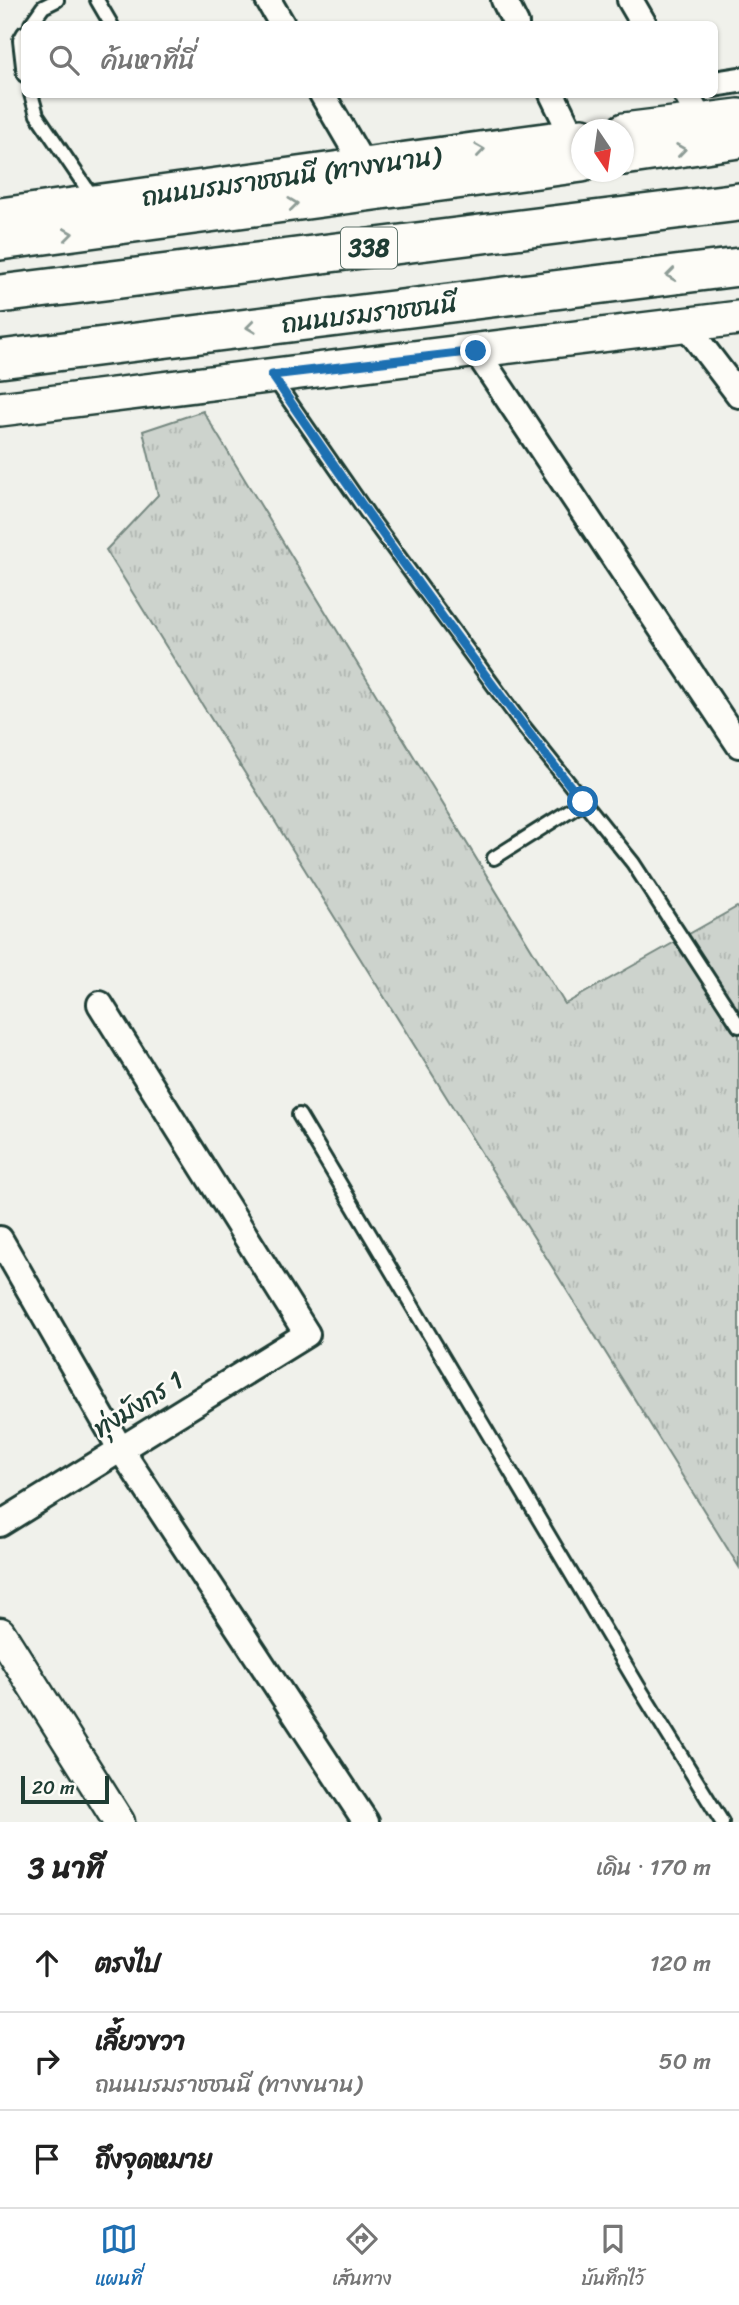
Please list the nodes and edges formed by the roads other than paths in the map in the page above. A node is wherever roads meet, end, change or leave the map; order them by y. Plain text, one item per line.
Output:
1 (57, 0) edge
2 (97, 0) edge
3 (268, 0) edge
4 (504, 0) edge
5 (630, 0) edge
6 (33, 21) edge
7 (109, 21) edge
8 (280, 21) edge
9 (514, 21) edge
10 (643, 21) edge
11 (739, 80) edge
12 (718, 84) edge
13 (32, 98) edge
14 (324, 98) edge
15 (554, 98) edge
16 (693, 108) edge
17 (739, 116) edge
18 (634, 127) edge
19 (571, 131) edge
20 (739, 141) edge
21 (571, 147) edge
22 (571, 147) edge
23 (634, 157) edge
24 (364, 166) junction
25 (739, 181) edge
26 (96, 202) junction
27 (739, 202) edge
28 (0, 215) edge
29 (0, 243) edge
30 (739, 243) edge
31 (739, 267) edge
32 (0, 272) edge
33 (0, 294) edge
34 (739, 304) edge
35 (739, 318) edge
36 (685, 324) junction
37 (0, 334) edge
38 (476, 351) junction
39 (272, 375) junction
40 (3, 386) edge
41 (739, 395) edge
42 (739, 745) edge
43 (583, 802) junction
44 (494, 858) dead end
45 (100, 1004) dead end
46 (739, 1026) edge
47 (299, 1115) dead end
48 (0, 1239) edge
49 (121, 1450) junction
50 (0, 1524) edge
51 (0, 1633) edge
52 (119, 1822) edge
53 (366, 1822) edge
54 (722, 1822) edge

1 - 6 lane
2 - 7 lane
3 - 8 street
4 - 9 street
5 - 10 street
11 - 12 street
13 - 26 lane
14 - 24 street
15 - 19 street
16 - 17 main road
16 - 18 main road
23 -> 20 main road
24 -> 21 main road, ถนนบรมราชชนนี (ทางขนาน)
29 -> 22 main road
24 - 26 main road, ถนนบรมราชชนนี (ทางขนาน)
25 - 32 main road, 338
26 - 28 main road, ถนนบรมราชชนนี (ทางขนาน)
27 - 33 main road, 338
30 - 37 main road, 338
31 -> 40 main road, ถนนบรมราชชนนี
34 - 40 main road
35 - 36 main road
36 - 38 main road
36 - 41 street
38 - 39 main road
38 - 42 street
39 - 40 main road
39 - 43 lane
43 - 44 lane
43 - 46 lane
45 - 49 street, ทุ่งมังกร 1
47 - 54 lane
48 - 49 street
49 - 50 street, ทุ่งมังกร 1
49 - 53 street
51 - 52 street

